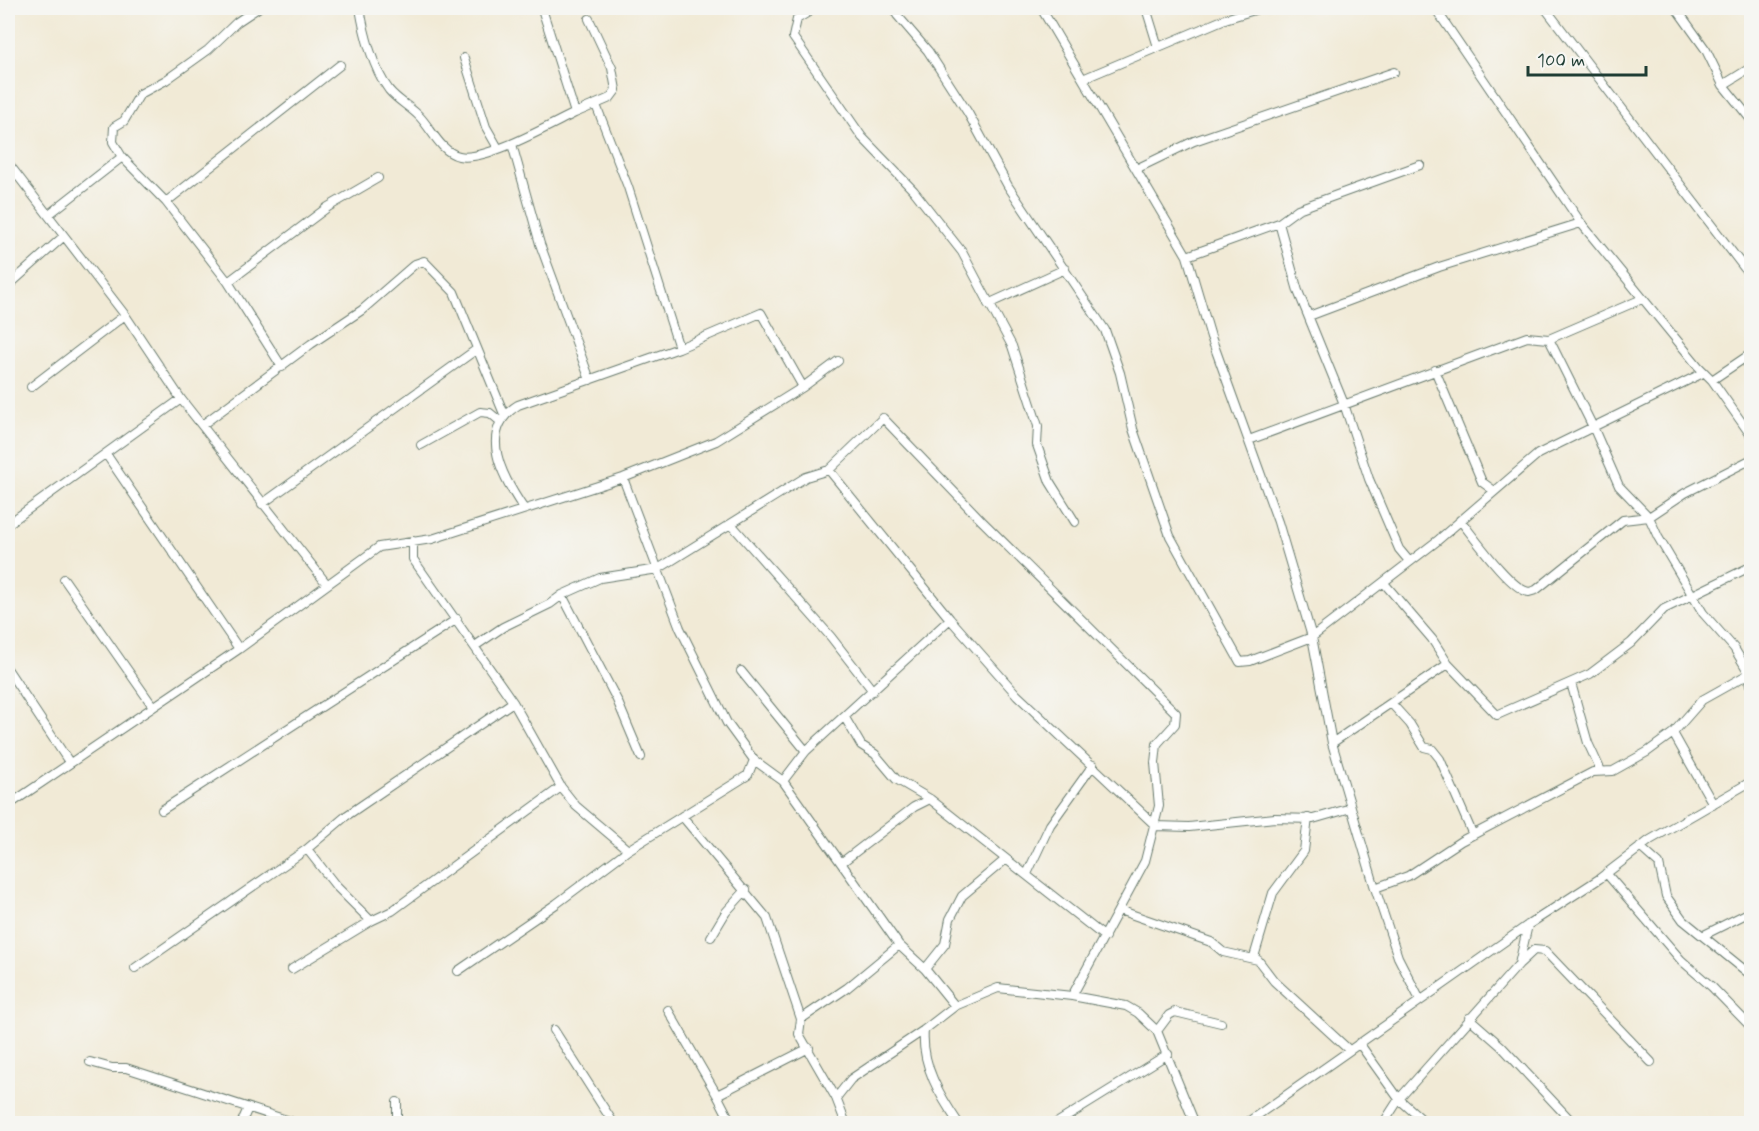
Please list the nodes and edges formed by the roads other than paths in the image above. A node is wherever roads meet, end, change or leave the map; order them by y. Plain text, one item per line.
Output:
1 (258, 8) edge
2 (360, 8) edge
3 (815, 8) edge
4 (895, 8) edge
5 (1041, 8) edge
6 (1146, 8) edge
7 (1261, 8) edge
8 (1435, 8) edge
9 (1545, 8) edge
10 (1676, 8) edge
11 (543, 12) dead end
12 (589, 19) dead end
13 (1158, 47) junction
14 (464, 58) dead end
15 (340, 65) dead end
16 (1752, 67) edge
17 (1394, 72) dead end
18 (1085, 78) junction
19 (1723, 85) junction
20 (596, 105) junction
21 (575, 113) junction
22 (1752, 121) edge
23 (512, 144) junction
24 (498, 148) junction
25 (122, 157) junction
26 (8, 163) edge
27 (1420, 165) dead end
28 (1136, 170) junction
29 (378, 178) dead end
30 (166, 202) junction
31 (48, 215) junction
32 (1279, 223) junction
33 (1581, 224) junction
34 (64, 236) junction
35 (1187, 256) junction
36 (1065, 269) junction
37 (1752, 278) edge
38 (228, 282) junction
39 (8, 286) edge
40 (1642, 299) junction
41 (988, 304) junction
42 (125, 315) junction
43 (1309, 316) junction
44 (1550, 339) junction
45 (679, 348) junction
46 (477, 349) junction
47 (1752, 353) edge
48 (838, 361) dead end
49 (282, 367) junction
50 (1436, 370) junction
51 (1703, 373) junction
52 (590, 380) junction
53 (1712, 380) junction
54 (31, 387) dead end
55 (803, 387) junction
56 (181, 399) junction
57 (1344, 404) junction
58 (504, 414) junction
59 (501, 422) junction
60 (202, 424) junction
61 (1594, 429) junction
62 (1752, 437) edge
63 (1248, 440) junction
64 (421, 445) dead end
65 (106, 454) junction
66 (1752, 459) edge
67 (829, 470) junction
68 (623, 478) junction
69 (1493, 490) junction
70 (262, 504) junction
71 (524, 509) junction
72 (1649, 517) junction
73 (1460, 520) junction
74 (1076, 522) dead end
75 (8, 524) edge
76 (731, 524) junction
77 (412, 541) junction
78 (1409, 561) junction
79 (1752, 566) edge
80 (658, 569) junction
81 (64, 579) dead end
82 (1384, 583) junction
83 (326, 584) junction
84 (562, 595) junction
85 (1692, 596) junction
86 (457, 619) junction
87 (950, 619) junction
88 (1312, 638) junction
89 (476, 646) junction
90 (239, 649) junction
91 (1448, 664) junction
92 (8, 670) edge
93 (741, 671) dead end
94 (1750, 672) edge
95 (1571, 683) junction
96 (873, 691) junction
97 (1752, 691) edge
98 (513, 702) junction
99 (1391, 703) junction
100 (152, 705) junction
101 (844, 716) junction
102 (1673, 733) junction
103 (1332, 744) junction
104 (806, 751) junction
105 (641, 757) dead end
106 (69, 762) junction
107 (757, 762) junction
108 (1094, 765) junction
109 (1601, 771) junction
110 (783, 781) junction
111 (1752, 781) edge
112 (561, 787) junction
113 (930, 799) junction
114 (10, 804) dead end
115 (1713, 804) junction
116 (1351, 808) junction
117 (162, 810) dead end
118 (682, 816) junction
119 (1308, 818) junction
120 (1156, 826) junction
121 (1473, 835) junction
122 (1640, 847) junction
123 (307, 849) junction
124 (628, 850) junction
125 (1006, 859) junction
126 (841, 863) junction
127 (1606, 873) junction
128 (1027, 874) junction
129 (1375, 888) junction
130 (746, 890) junction
131 (1119, 910) junction
132 (1752, 911) edge
133 (371, 921) junction
134 (1528, 925) junction
135 (1704, 935) junction
136 (711, 937) dead end
137 (1105, 937) junction
138 (899, 945) junction
139 (1254, 957) junction
140 (1519, 964) junction
141 (135, 968) dead end
142 (292, 969) dead end
143 (925, 969) junction
144 (458, 971) dead end
145 (1752, 976) edge
146 (1072, 996) junction
147 (1420, 1000) junction
148 (955, 1006) junction
149 (668, 1010) dead end
150 (801, 1018) junction
151 (1469, 1018) junction
152 (1221, 1023) dead end
153 (1752, 1028) edge
154 (554, 1030) dead end
155 (924, 1030) junction
156 (1156, 1031) junction
157 (1359, 1043) junction
158 (809, 1048) junction
159 (1350, 1050) junction
160 (1168, 1054) junction
161 (90, 1062) dead end
162 (1651, 1062) dead end
163 (717, 1095) junction
164 (836, 1098) junction
165 (1400, 1099) junction
166 (397, 1102) dead end
167 (248, 1107) junction
168 (1752, 1119) edge
169 (241, 1124) edge
170 (299, 1124) edge
171 (397, 1124) edge
172 (614, 1124) edge
173 (732, 1124) edge
174 (846, 1124) edge
175 (959, 1124) edge
176 (1055, 1124) edge
177 (1195, 1124) edge
178 (1245, 1124) edge
179 (1383, 1124) edge
180 (1427, 1124) edge
181 (1574, 1124) edge
182 (1746, 1124) edge

1 - 25 street
2 - 24 street
3 - 41 street
4 - 36 street
5 - 18 street
6 - 13 street
7 - 13 street
8 - 33 street
9 - 37 street
10 - 19 street
11 - 21 street
12 - 20 street
13 - 18 street
14 - 24 street
15 - 30 street
16 - 19 street
17 - 28 street
18 - 28 street
19 - 22 street
20 - 21 street
20 - 45 street
21 - 23 street
23 - 24 street
23 - 52 street
25 - 30 street
25 - 31 street
26 - 31 street
27 - 32 street
28 - 35 street
29 - 38 street
30 - 38 street
31 - 34 street
32 - 35 street
32 - 43 street
33 - 40 street
33 - 43 street
34 - 39 street
34 - 42 street
35 - 63 street
36 - 41 street
36 - 88 street
38 - 49 street
40 - 44 street
40 - 51 street
41 - 74 street
42 - 54 street
42 - 56 street
43 - 57 street
44 - 50 street
44 - 61 street
45 - 52 street
45 - 55 street
46 - 49 street
46 - 58 street
46 - 70 street
47 - 53 street
48 - 55 street
49 - 60 street
50 - 57 street
50 - 69 street
51 - 53 street
51 - 61 street
52 - 58 street
53 - 62 street
55 - 68 street
56 - 60 street
56 - 65 street
57 - 63 street
57 - 78 street
58 - 59 street
59 - 64 street
59 - 71 street
60 - 70 street
61 - 69 street
61 - 72 street
63 - 88 street
65 - 75 street
65 - 90 street
66 - 72 street
67 - 76 street
67 - 87 street
67 - 120 street
68 - 71 street
68 - 80 street
69 - 73 street
70 - 83 street
71 - 77 street
72 - 73 street
72 - 85 street
73 - 78 street
76 - 80 street
76 - 96 street
77 - 83 street
77 - 86 street
78 - 82 street
79 - 85 street
80 - 84 street
80 - 107 street
81 - 100 street
82 - 88 street
82 - 91 street
83 - 90 street
84 - 89 street
84 - 105 street
85 - 94 street
85 - 95 street
86 - 89 street
86 - 117 street
87 - 96 street
87 - 108 street
88 - 103 street
89 - 98 street
90 - 100 street
91 - 95 street
91 - 99 street
92 - 106 street
93 - 104 street
94 - 97 street
94 - 102 street
95 - 109 street
96 - 101 street
98 - 112 street
98 - 123 street
99 - 103 street
99 - 121 street
100 - 106 street
101 - 104 street
101 - 113 street
102 - 109 street
102 - 115 street
103 - 116 street
104 - 110 street
106 - 114 street
107 - 110 street
107 - 118 street
108 - 120 street
108 - 128 street
109 - 121 street
110 - 126 street
111 - 115 street
112 - 124 street
112 - 133 street
113 - 125 street
113 - 126 street
115 - 122 street
116 - 119 street
116 - 129 street
118 - 124 street
118 - 130 street
119 - 120 street
119 - 139 street
120 - 131 street
121 - 129 street
122 - 127 street
122 - 135 street
123 - 133 street
123 - 141 street
124 - 144 street
125 - 128 street
125 - 143 street
126 - 138 street
127 - 134 street
127 - 153 street
128 - 137 street
129 - 147 street
130 - 136 street
130 - 150 street
131 - 137 street
131 - 139 street
132 - 135 street
133 - 142 street
134 - 140 street
134 - 147 street
135 - 145 street
137 - 146 street
138 - 143 street
138 - 150 street
139 - 159 street
140 - 151 street
140 - 162 street
143 - 148 street
146 - 148 street
146 - 156 street
147 - 157 street
148 - 155 street
149 - 163 street
150 - 158 street
151 - 165 street
151 - 181 street
152 - 156 street
154 - 172 street
155 - 164 street
155 - 175 street
156 - 160 street
157 - 159 street
157 - 165 street
158 - 163 street
158 - 164 street
159 - 178 street
160 - 176 street
160 - 177 street
161 - 167 street
163 - 173 street
164 - 174 street
165 - 179 street
165 - 180 street
166 - 171 street
167 - 169 street
167 - 170 street
168 - 182 street

